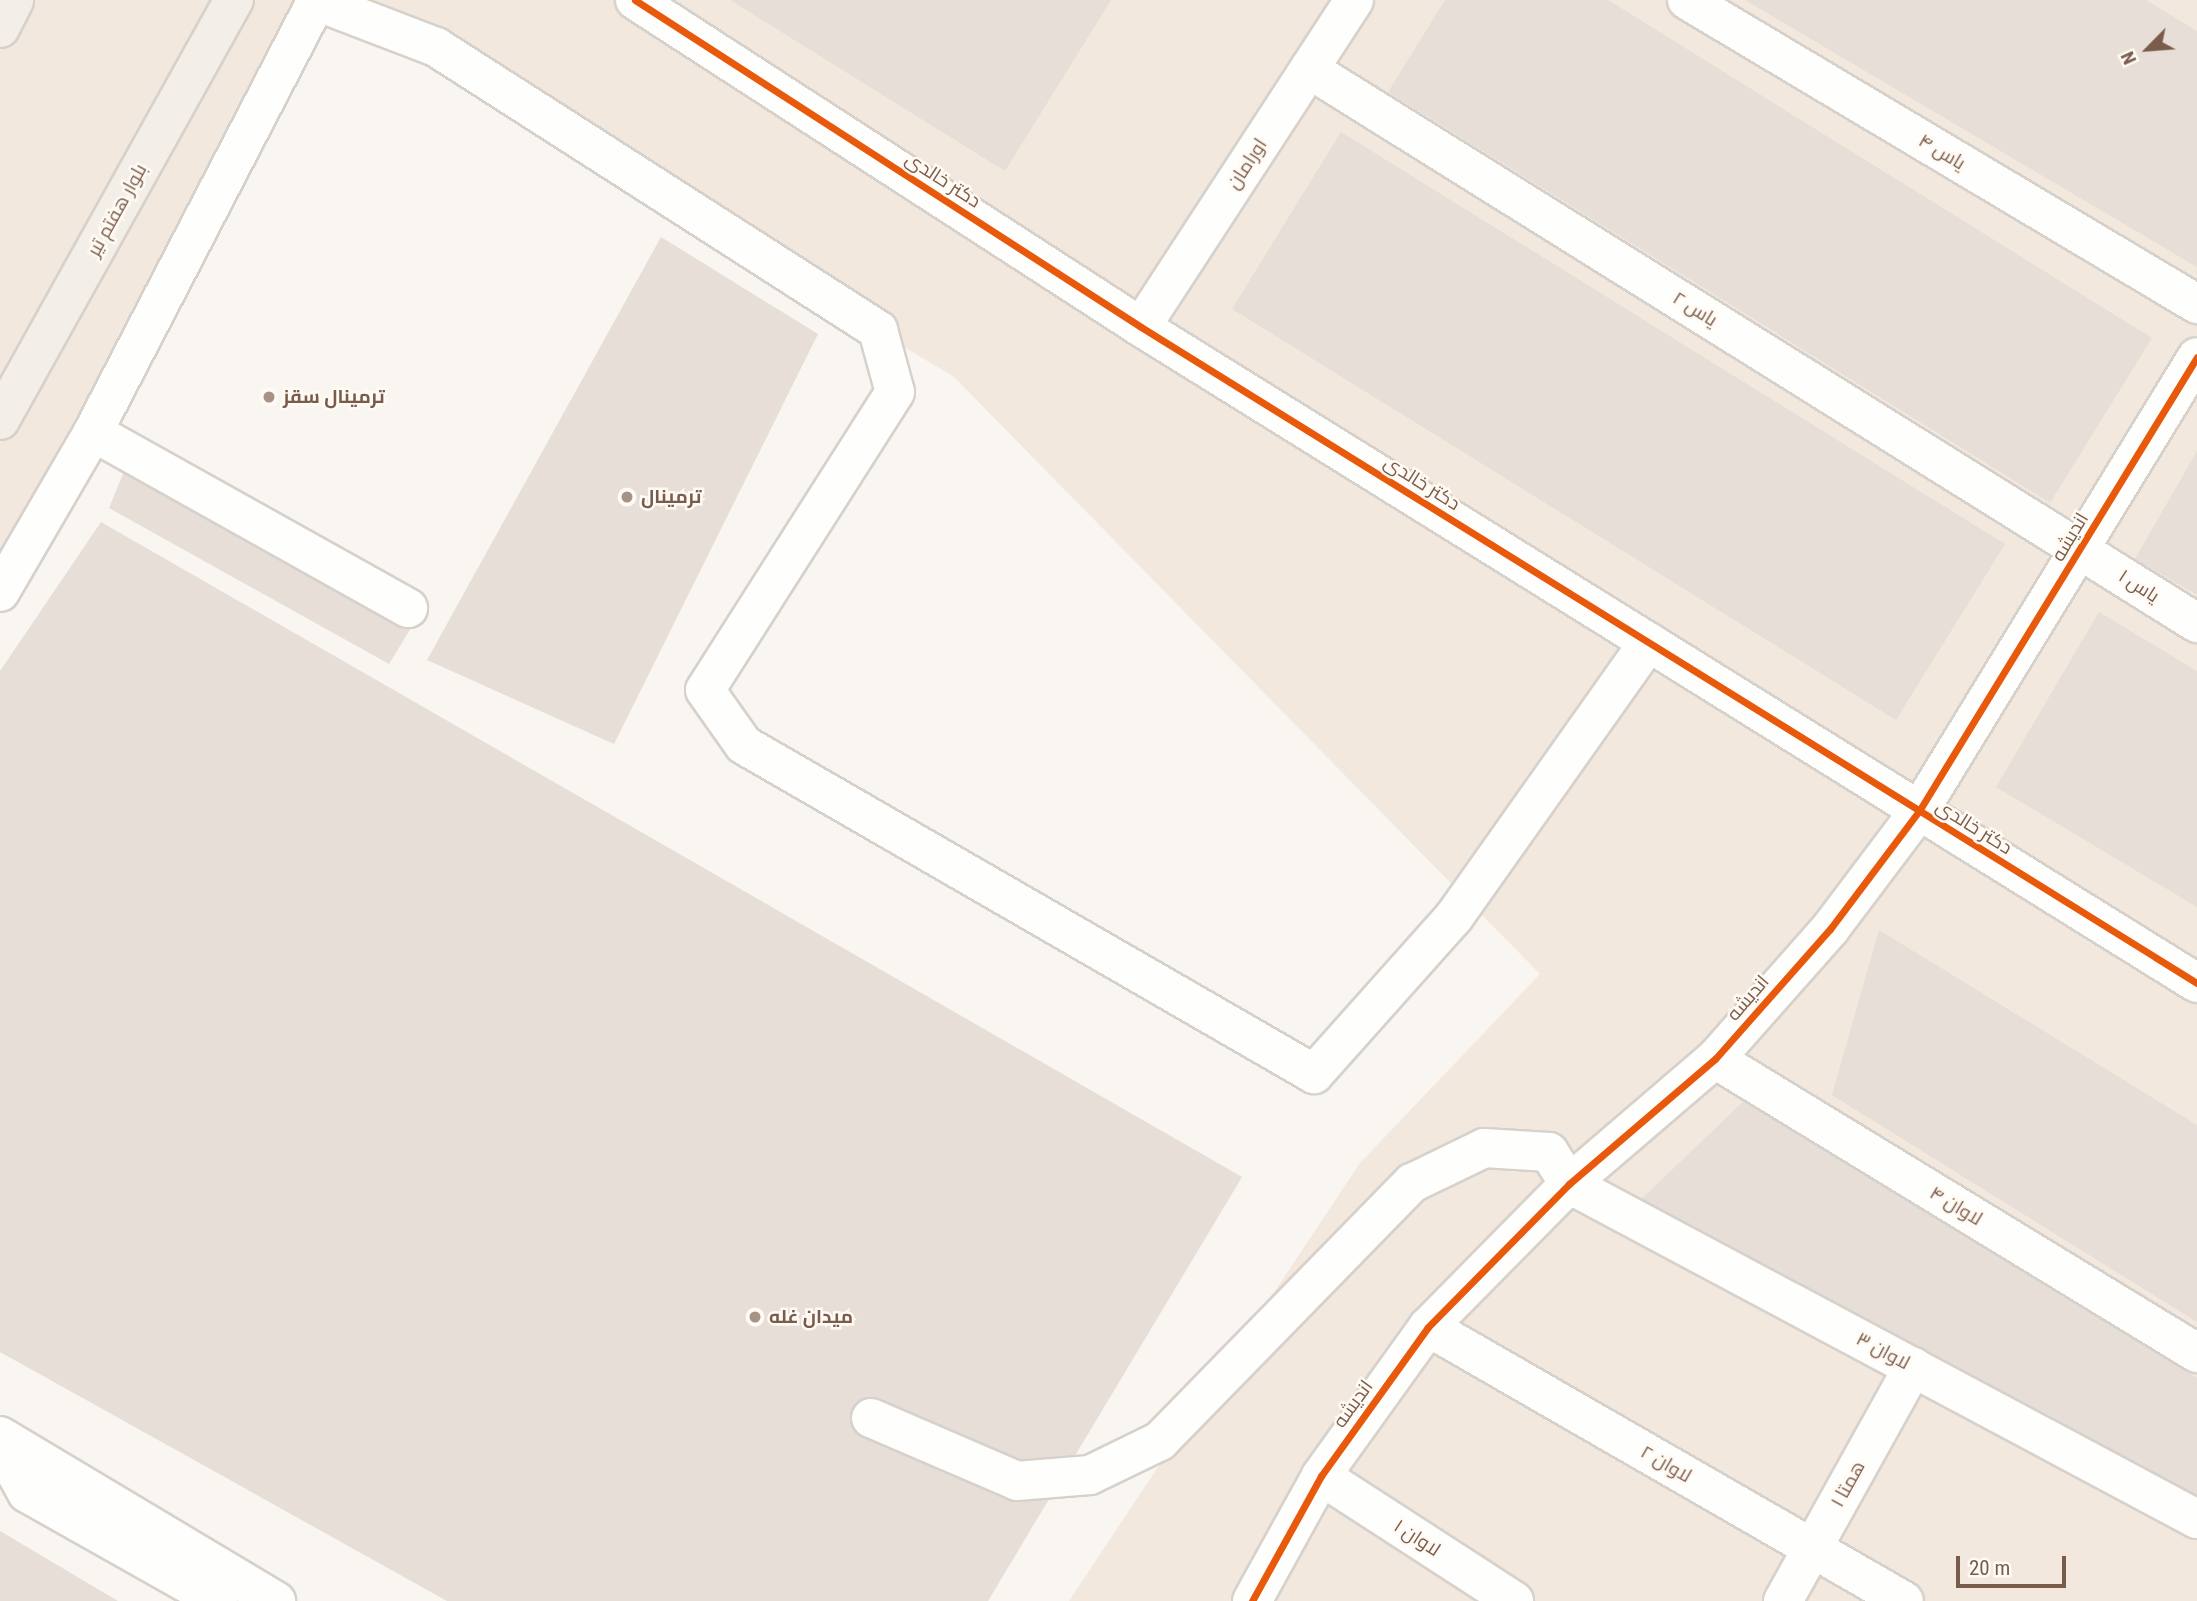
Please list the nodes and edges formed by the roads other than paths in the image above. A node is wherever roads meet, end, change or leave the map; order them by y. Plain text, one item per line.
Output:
1 (15, 0) edge
2 (234, 0) edge
3 (635, 0) edge
4 (1354, 0) edge
5 (1687, 0) edge
6 (316, 1) edge
7 (0, 28) edge
8 (1309, 69) junction
9 (2197, 304) edge
10 (1141, 327) junction
11 (2197, 357) edge
12 (0, 420) edge
13 (93, 432) junction
14 (2082, 549) junction
15 (0, 593) edge
16 (408, 608) dead end
17 (2197, 623) edge
18 (1649, 642) junction
19 (1919, 811) junction
20 (2197, 983) edge
21 (1715, 1059) junction
22 (1569, 1184) junction
23 (1428, 1327) junction
24 (2197, 1353) edge
25 (1913, 1367) junction
26 (871, 1418) dead end
27 (0, 1436) edge
28 (0, 1444) edge
29 (1321, 1476) junction
30 (2197, 1519) edge
31 (1812, 1548) junction
32 (219, 1601) edge
33 (276, 1601) edge
34 (1252, 1601) edge
35 (1514, 1601) edge
36 (1783, 1601) edge
37 (1904, 1601) edge

1 - 7 main road
2 - 12 main road, بلوار هفتم تیر
3 - 10 street, دکتر خالدی
4 - 8 street, اورامان
5 - 9 street, یاس ۴
6 - 13 street
6 - 18 street
8 - 10 street, اورامان
8 - 14 street, یاس ۲
10 - 18 street, دکتر خالدی
11 - 14 street, اندیشه
13 - 15 street
13 - 16 street
14 - 17 street, یاس ۱
14 - 19 street, اندیشه
18 - 19 street, دکتر خالدی
19 - 20 street, دکتر خالدی
19 - 21 street, اندیشه
21 - 22 street, اندیشه
21 - 24 street, لاوان ۴
22 - 23 street, اندیشه
22 - 25 street, لاوان ۳
22 - 26 street
23 - 29 street, اندیشه
23 - 31 street, لاوان ۲
25 - 30 street, لاوان ۳
25 - 31 street, همتا ۱
27 - 33 street
28 - 32 street
29 - 34 street, اندیشه
29 - 35 street, لاوان ۱
31 - 36 street, همتا ۱
31 - 37 street, لاوان ۲

